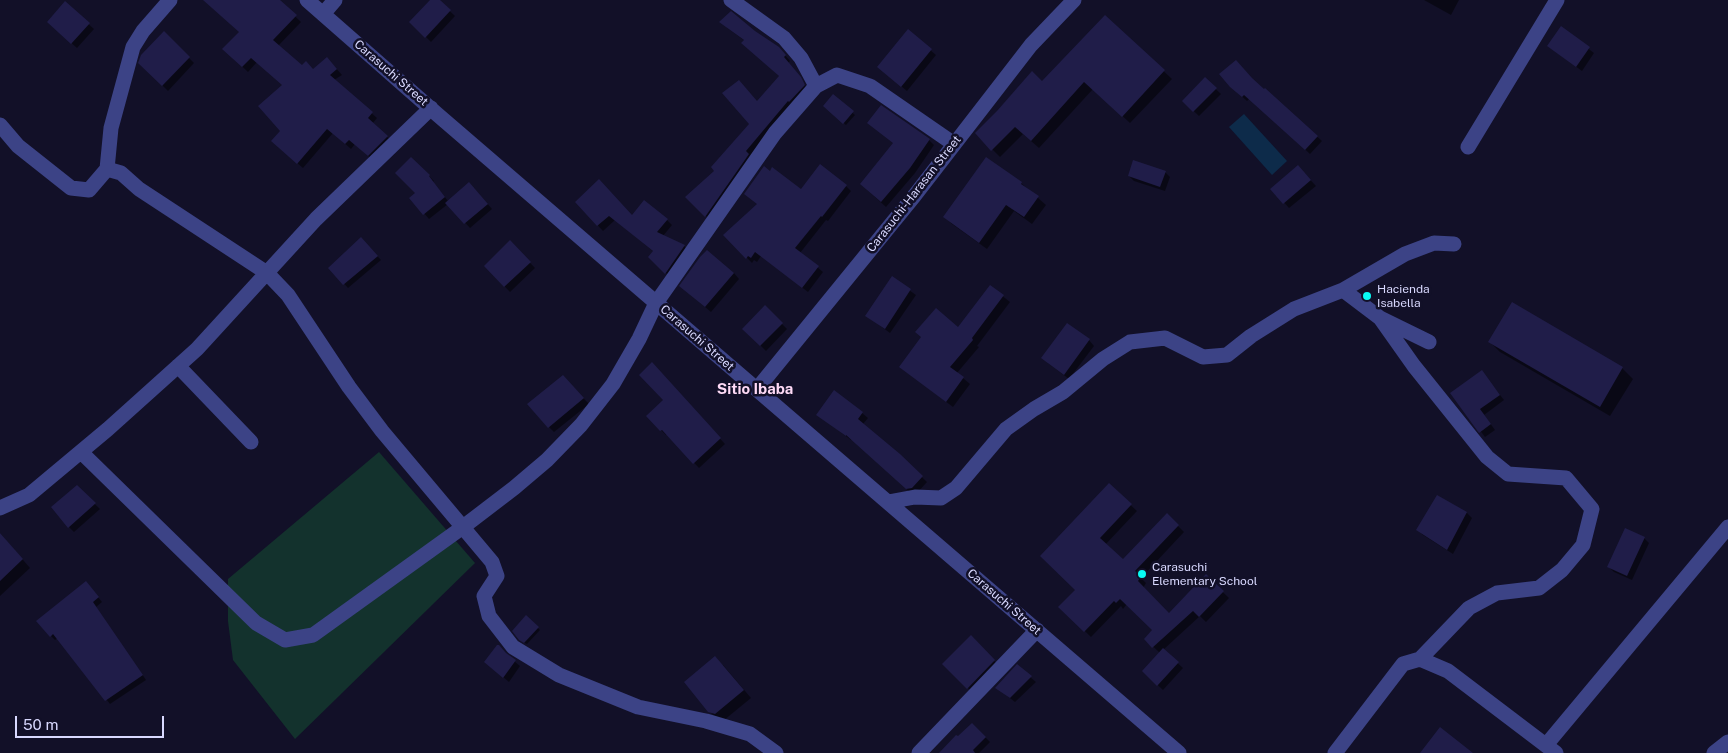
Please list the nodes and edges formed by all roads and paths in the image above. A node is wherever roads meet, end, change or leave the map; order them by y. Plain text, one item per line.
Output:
1 (170, 0) edge
2 (307, 0) edge
3 (335, 0) edge
4 (732, 0) edge
5 (1074, 0) edge
6 (1557, 0) edge
7 (323, 14) junction
8 (816, 86) junction
9 (431, 108) junction
10 (0, 125) edge
11 (954, 144) junction
12 (1468, 148) dead end
13 (106, 169) junction
14 (1454, 244) dead end
15 (267, 272) junction
16 (1343, 290) junction
17 (656, 303) junction
18 (1380, 318) junction
19 (1429, 342) dead end
20 (178, 366) junction
21 (757, 389) junction
22 (251, 442) dead end
23 (81, 452) junction
24 (888, 502) junction
25 (0, 508) edge
26 (464, 527) junction
27 (1728, 527) edge
28 (1037, 630) junction
29 (1420, 659) junction
30 (1728, 742) edge
31 (1551, 749) edge
32 (776, 753) edge
33 (918, 753) edge
34 (1179, 753) edge
35 (1335, 753) edge
36 (1714, 753) edge

1 - 13 street
2 - 7 street, Carasuchi Street
3 - 7 street
4 - 8 street
5 - 11 street, Carasuchi-Harasan Street
6 - 12 street
7 - 9 street, Carasuchi Street
8 - 11 street
8 - 17 street
9 - 15 street
9 - 17 street, Carasuchi Street
10 - 13 street
11 - 21 street, Carasuchi-Harasan Street
13 - 15 street
14 - 16 street
15 - 20 street
15 - 26 street
16 - 18 street
16 - 24 street
17 - 21 street, Carasuchi Street
17 - 26 street
18 - 19 street
18 - 29 street
20 - 22 street
20 - 23 street
21 - 24 street, Carasuchi Street
23 - 25 street
23 - 26 street
24 - 28 street, Carasuchi Street
26 - 32 street
27 - 31 street
28 - 33 street
28 - 34 street, Carasuchi Street
29 - 31 street
29 - 35 street
30 - 36 street

